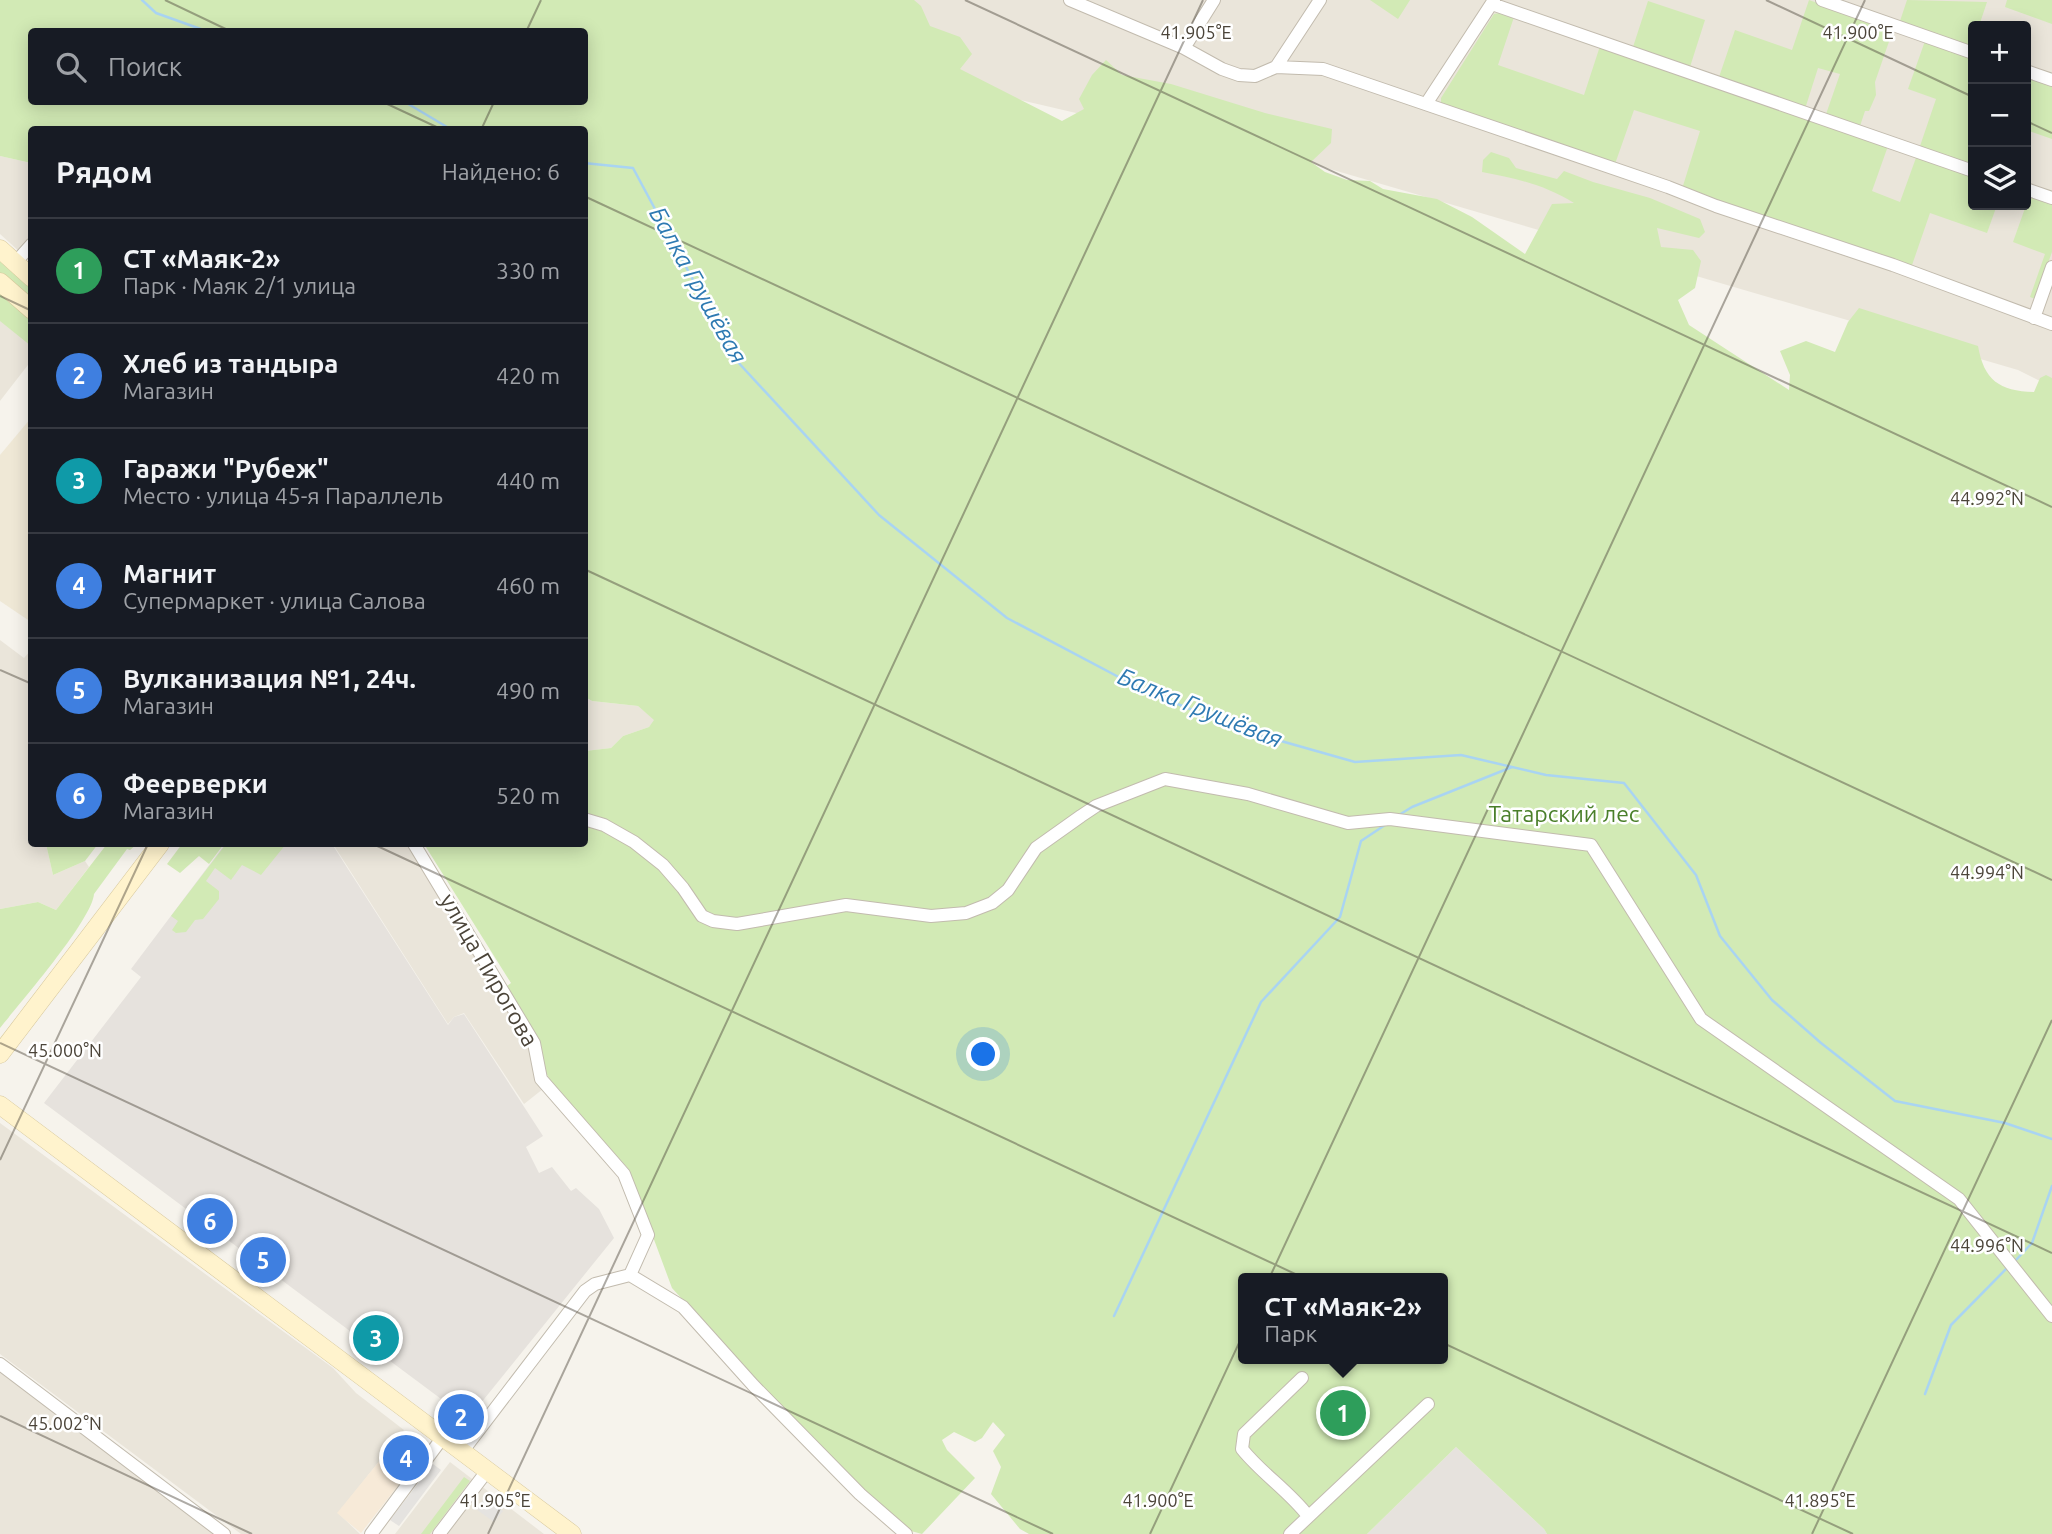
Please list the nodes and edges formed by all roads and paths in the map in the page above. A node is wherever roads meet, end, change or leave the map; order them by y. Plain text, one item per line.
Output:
1 (1070, 0) edge
2 (1214, 0) edge
3 (1320, 0) edge
4 (1822, 0) edge
5 (1493, 2) edge
6 (1184, 48) junction
7 (1968, 51) edge
8 (1276, 67) junction
9 (2031, 73) edge
10 (2052, 80) edge
11 (1426, 104) junction
12 (1968, 169) edge
13 (2031, 191) edge
14 (2052, 198) edge
15 (28, 248) edge
16 (0, 249) edge
17 (15, 263) junction
18 (2052, 267) edge
19 (28, 274) edge
20 (0, 282) edge
21 (28, 306) edge
22 (2034, 318) junction
23 (2052, 324) edge
24 (588, 820) edge
25 (158, 847) edge
26 (416, 847) edge
27 (0, 1054) edge
28 (0, 1105) edge
29 (630, 1275) junction
30 (2052, 1316) edge
31 (0, 1364) edge
32 (1302, 1378) dead end
33 (1428, 1404) dead end
34 (443, 1437) junction
35 (463, 1452) junction
36 (487, 1471) junction
37 (1308, 1516) junction
38 (224, 1534) edge
39 (371, 1534) edge
40 (439, 1534) edge
41 (572, 1534) edge
42 (906, 1534) edge
43 (1290, 1534) edge

1 - 6 street
2 - 6 street
3 - 8 street
4 - 7 street
5 - 11 street
5 - 12 street
6 - 8 street
8 - 11 street
9 - 10 street
11 - 22 street
13 - 14 street
15 - 17 street
16 - 17 main road
17 - 19 main road
18 - 22 street
20 - 21 main road
22 - 23 street
24 - 30 street
25 - 27 main road
26 - 29 street, улица Пирогова
28 - 34 main road
29 - 35 street
29 - 42 street
31 - 38 street
32 - 37 street
33 - 37 street
34 - 35 main road
34 - 39 street
35 - 36 main road
36 - 40 street
36 - 41 main road
37 - 43 street

